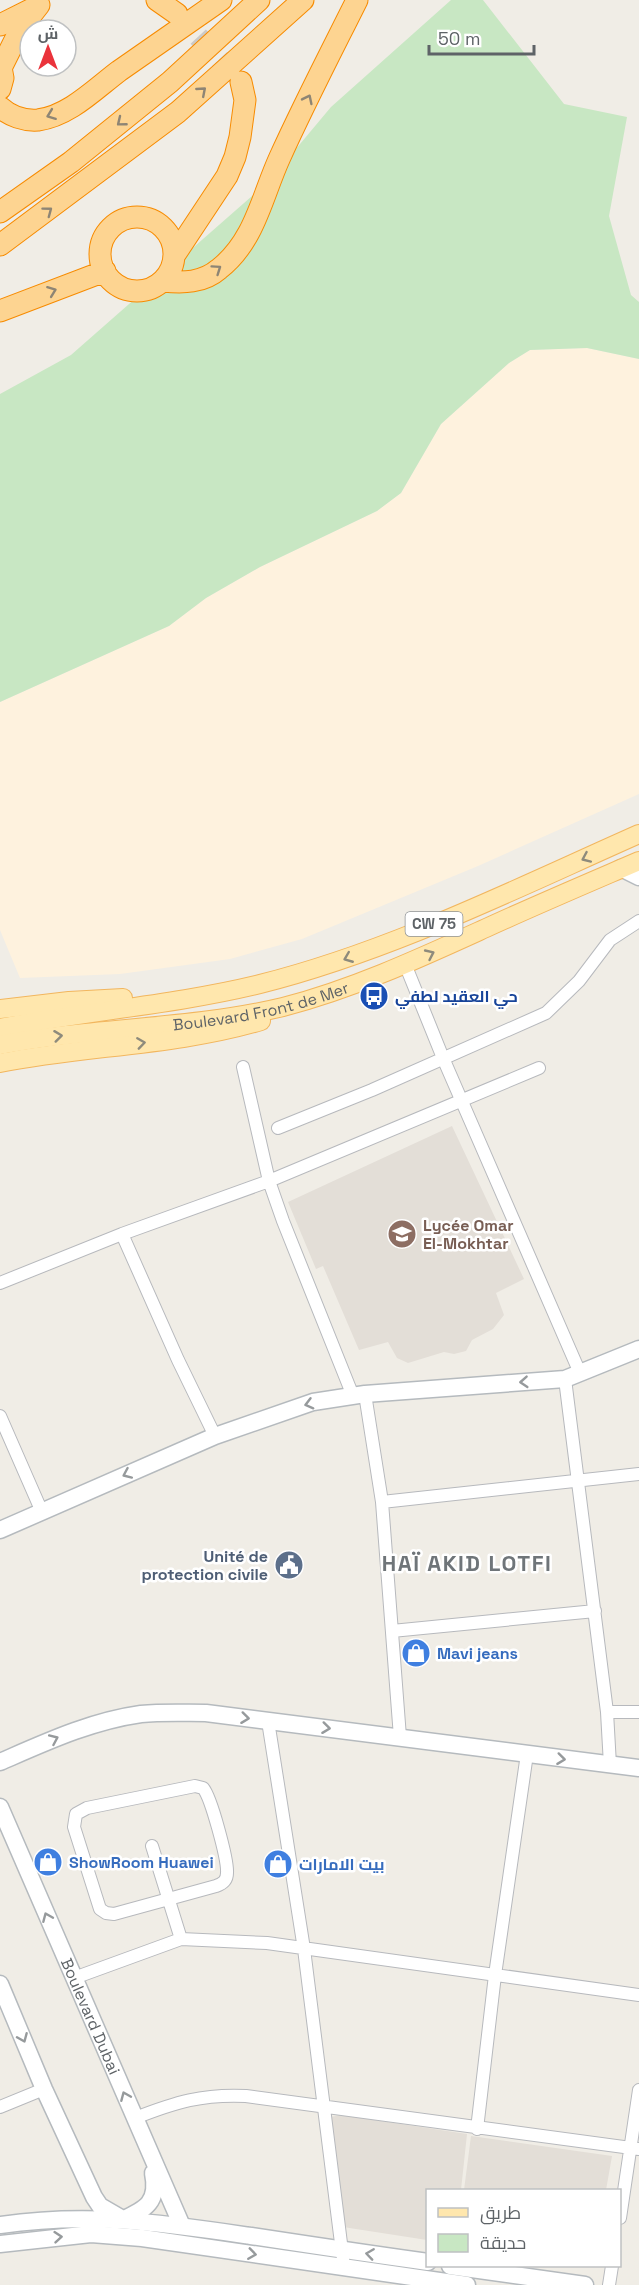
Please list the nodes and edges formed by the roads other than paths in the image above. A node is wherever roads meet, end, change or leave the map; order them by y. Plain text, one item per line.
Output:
1 (158, 0) edge
2 (221, 0) edge
3 (260, 0) edge
4 (303, 0) edge
5 (357, 0) edge
6 (44, 3) edge
7 (177, 14) tunnel mouth
8 (0, 25) edge
9 (1, 64) edge
10 (241, 82) tunnel mouth
11 (0, 89) edge
12 (0, 106) edge
13 (206, 205) junction
14 (0, 212) edge
15 (148, 219) junction
16 (0, 244) edge
17 (174, 256) junction
18 (105, 271) junction
19 (163, 281) junction
20 (0, 311) edge
21 (639, 834) edge
22 (639, 861) edge
23 (621, 868) junction
24 (639, 877) edge
25 (639, 921) edge
26 (405, 964) junction
27 (221, 993) junction
28 (318, 997) junction
29 (0, 1009) edge
30 (0, 1028) edge
31 (0, 1045) edge
32 (443, 1058) junction
33 (0, 1063) edge
34 (243, 1067) dead end
35 (539, 1068) dead end
36 (463, 1101) junction
37 (278, 1128) dead end
38 (269, 1181) junction
39 (122, 1234) junction
40 (0, 1283) edge
41 (639, 1349) edge
42 (573, 1376) junction
43 (359, 1395) junction
44 (0, 1416) edge
45 (215, 1436) junction
46 (639, 1474) edge
47 (579, 1481) junction
48 (382, 1502) junction
49 (42, 1512) junction
50 (0, 1530) edge
51 (595, 1611) junction
52 (392, 1631) junction
53 (607, 1712) junction
54 (639, 1712) edge
55 (268, 1721) junction
56 (399, 1737) junction
57 (527, 1754) junction
58 (0, 1762) edge
59 (610, 1765) junction
60 (639, 1768) edge
61 (0, 1807) edge
62 (152, 1846) dead end
63 (167, 1899) junction
64 (181, 1939) junction
65 (304, 1949) junction
66 (495, 1975) junction
67 (74, 1978) junction
68 (0, 1984) edge
69 (639, 1995) edge
70 (44, 2089) junction
71 (639, 2090) edge
72 (323, 2107) junction
73 (0, 2108) edge
74 (135, 2118) junction
75 (477, 2128) junction
76 (145, 2142) junction
77 (635, 2149) edge
78 (94, 2197) junction
79 (621, 2213) edge
80 (124, 2220) junction
81 (0, 2225) edge
82 (93, 2226) junction
83 (182, 2226) junction
84 (146, 2238) junction
85 (0, 2244) edge
86 (340, 2250) junction
87 (426, 2262) edge
88 (344, 2267) junction
89 (464, 2267) edge
90 (612, 2267) edge
91 (466, 2285) edge
92 (585, 2285) edge
93 (609, 2285) edge

1 - 7 highway
2 -> 12 highway
3 -> 14 highway
16 -> 4 highway
19 -> 5 highway
6 - 8 highway
6 - 9 highway
9 - 11 highway
10 - 13 highway
13 - 15 highway
13 - 17 highway
15 - 17 highway
15 - 18 highway
17 - 19 highway
18 - 19 highway
20 -> 18 highway
21 -> 27 main road, CW 75
22 - 23 main road, Boulevard Front de Mer / CW 75
23 - 24 street
26 -> 23 main road, Boulevard Front de Mer / CW 75
25 - 32 street
26 - 28 main road, Boulevard Front de Mer / CW 75
26 - 32 street
27 - 29 main road
27 - 30 main road, CW 75
31 -> 28 main road, Boulevard Front de Mer / CW 75
33 -> 28 main road
32 - 36 street
32 - 37 street
34 - 38 street
35 - 36 street
36 - 38 street
36 - 42 street
38 - 39 street
38 - 43 street
39 - 40 street
39 - 45 street
41 - 42 street
42 -> 43 street
42 - 47 street
43 -> 45 street
43 - 48 street
44 - 49 street
45 -> 49 street
46 - 47 street
47 - 48 street
47 - 51 street
48 - 52 street
49 - 50 street
51 - 52 street
51 - 53 street
52 - 56 street
53 - 54 street
53 - 59 street
55 -> 56 street
58 -> 55 street
55 - 65 street
56 - 57 street
57 -> 59 street
57 - 66 street
59 - 60 street
67 -> 61 street, Boulevard Dubai
62 - 63 street
63 - 63 street
63 - 64 street
64 - 65 street
64 - 67 street
65 - 66 street
65 - 72 street
66 - 69 street
66 - 75 street
74 -> 67 street, Boulevard Dubai
68 -> 70 street
70 - 73 street
70 - 78 street
71 - 77 street
72 - 74 street
72 - 75 street
72 - 86 street
74 - 76 street, Boulevard Dubai
75 - 77 street
76 - 80 street
76 - 83 street, Boulevard Dubai
77 - 79 street
78 - 80 street
78 - 82 street
80 - 82 street
80 - 83 street
80 - 84 street
81 - 82 street
82 - 84 street
85 -> 82 street
83 - 86 street
84 -> 88 street
87 -> 86 street
86 - 88 street
88 - 91 street
89 - 92 street
90 - 93 street

